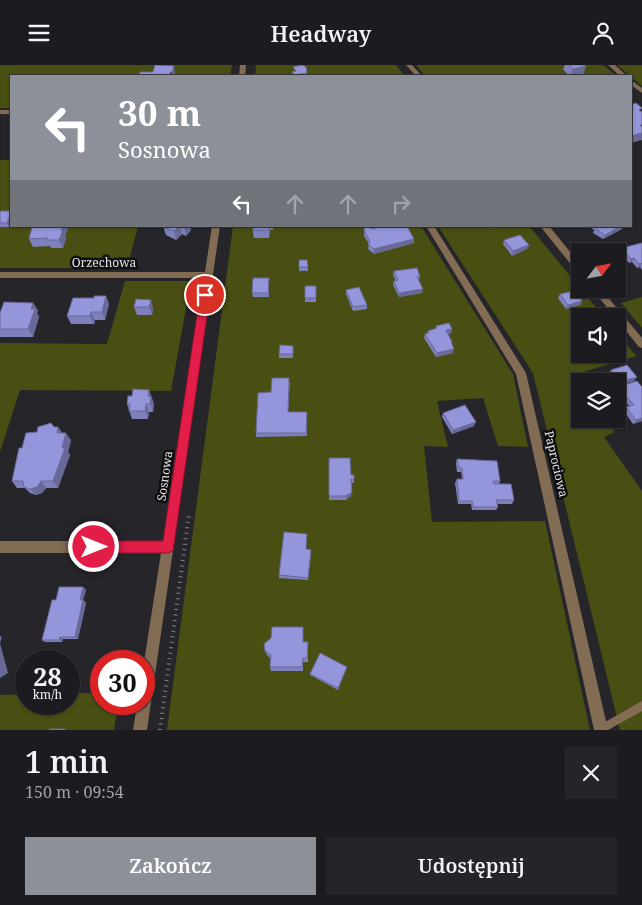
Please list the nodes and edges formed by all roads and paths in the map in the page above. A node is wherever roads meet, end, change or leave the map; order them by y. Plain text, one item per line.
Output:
1 (410, 65) edge
2 (611, 65) edge
3 (418, 75) edge
4 (623, 75) edge
5 (632, 83) edge
6 (642, 91) edge
7 (216, 227) edge
8 (431, 227) edge
9 (545, 227) edge
10 (571, 259) edge
11 (0, 275) edge
12 (208, 275) junction
13 (604, 298) edge
14 (642, 344) edge
15 (0, 547) edge
16 (168, 547) junction
17 (642, 707) edge
18 (601, 729) edge
19 (140, 730) edge

1 - 3 street
2 - 4 street
5 - 6 street
7 - 12 street, Sosnowa
8 - 18 street, Paprociowa
9 - 10 street
11 - 12 street, Orzechowa
12 - 16 street, Sosnowa
13 - 14 street
15 - 16 street
16 - 19 street, Sosnowa
17 - 18 lane

